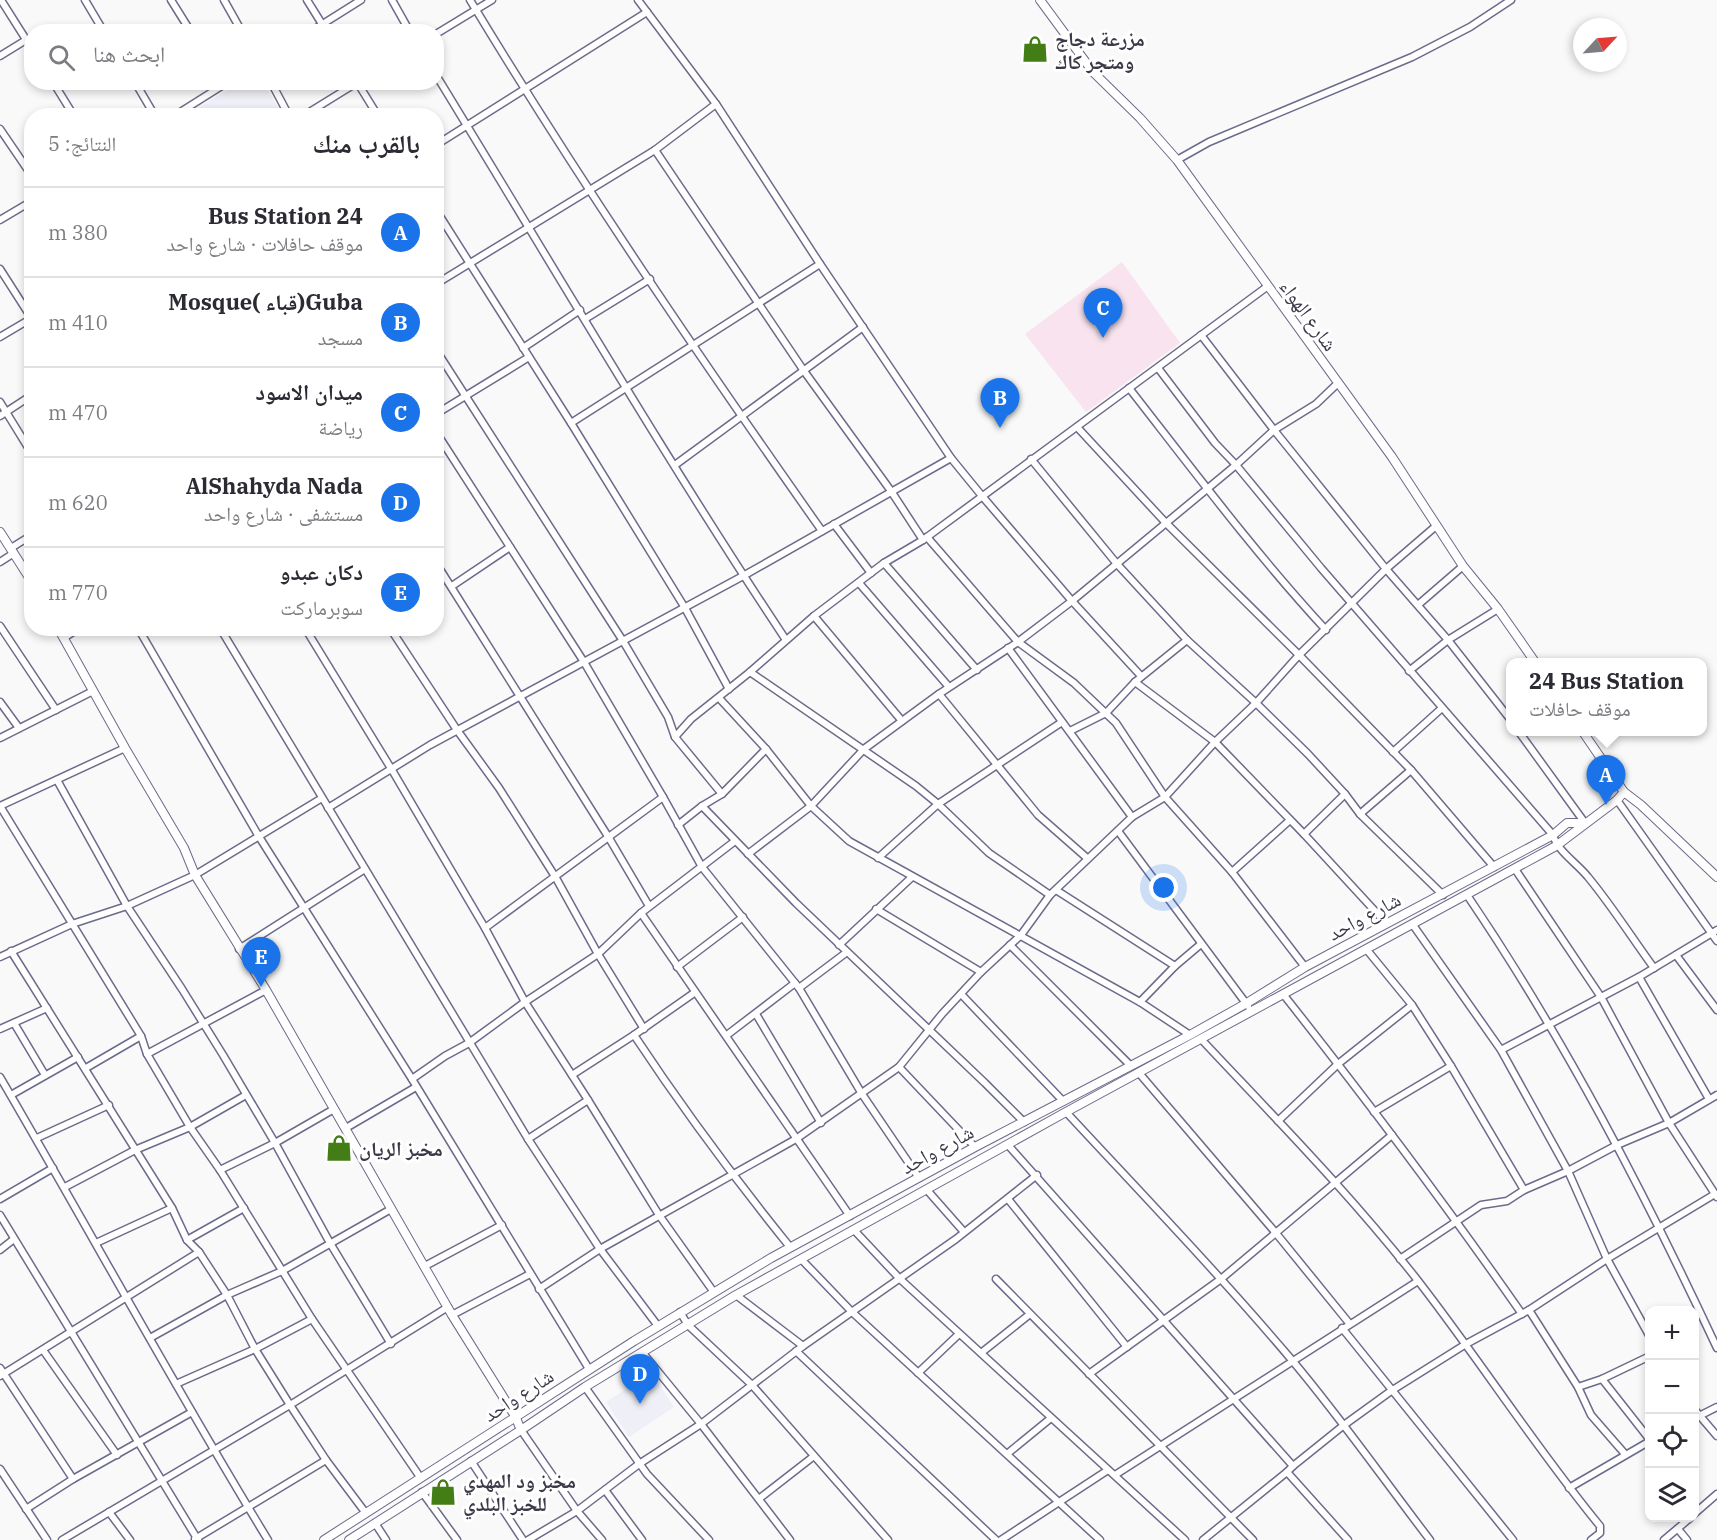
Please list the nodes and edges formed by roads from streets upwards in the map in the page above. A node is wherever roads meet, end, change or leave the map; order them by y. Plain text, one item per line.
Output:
1 (1, 0) edge
2 (85, 0) edge
3 (171, 0) edge
4 (224, 0) edge
5 (307, 0) edge
6 (361, 0) edge
7 (392, 0) edge
8 (470, 0) edge
9 (492, 0) edge
10 (638, 0) edge
11 (1040, 0) edge
12 (1511, 0) edge
13 (476, 10) junction
14 (647, 12) junction
15 (99, 24) edge
16 (185, 24) edge
17 (238, 24) edge
18 (322, 24) joint
19 (406, 24) edge
20 (444, 29) edge
21 (24, 37) edge
22 (24, 41) edge
23 (0, 56) edge
24 (444, 88) edge
25 (525, 89) junction
26 (58, 90) edge
27 (140, 90) edge
28 (214, 90) edge
29 (275, 90) edge
30 (346, 90) edge
31 (362, 90) edge
32 (716, 104) junction
33 (69, 108) edge
34 (150, 108) edge
35 (188, 108) edge
36 (285, 108) edge
37 (316, 108) edge
38 (373, 108) edge
39 (467, 126) junction
40 (0, 129) edge
41 (444, 140) edge
42 (655, 150) junction
43 (1177, 160) junction
44 (24, 165) edge
45 (591, 191) junction
46 (24, 206) edge
47 (0, 220) edge
48 (444, 223) edge
49 (528, 228) junction
50 (470, 264) junction
51 (820, 264) junction
52 (0, 269) edge
53 (444, 279) edge
54 (650, 279) junction
55 (1268, 286) junction
56 (759, 304) junction
57 (24, 307) edge
58 (580, 310) junction
59 (585, 319) junction
60 (24, 322) edge
61 (863, 327) junction
62 (1201, 335) junction
63 (0, 337) edge
64 (694, 345) junction
65 (523, 348) junction
66 (529, 357) junction
67 (444, 363) edge
68 (1158, 368) junction
69 (804, 371) junction
70 (1338, 383) junction
71 (626, 388) junction
72 (1130, 388) junction
73 (466, 397) junction
74 (24, 400) edge
75 (0, 402) edge
76 (444, 409) edge
77 (3, 414) edge
78 (742, 418) junction
79 (571, 423) junction
80 (1077, 427) junction
81 (1274, 430) junction
82 (24, 443) edge
83 (444, 444) edge
84 (951, 458) junction
85 (1031, 459) junction
86 (675, 465) junction
87 (1236, 465) junction
88 (1206, 488) junction
89 (891, 491) junction
90 (982, 496) junction
91 (1165, 522) junction
92 (834, 524) junction
93 (1436, 525) junction
94 (822, 531) junction
95 (0, 532) edge
96 (925, 538) junction
97 (24, 541) edge
98 (510, 547) junction
99 (12, 550) junction
100 (0, 562) edge
101 (884, 563) junction
102 (1117, 564) junction
103 (1462, 566) junction
104 (1386, 568) junction
105 (24, 569) edge
106 (871, 573) junction
107 (444, 575) edge
108 (743, 576) junction
109 (859, 583) junction
110 (452, 586) junction
111 (1072, 601) junction
112 (1353, 603) junction
113 (1419, 604) junction
114 (685, 608) junction
115 (1498, 609) junction
116 (814, 616) junction
117 (0, 626) edge
118 (1326, 630) junction
119 (67, 636) edge
120 (143, 636) edge
121 (225, 636) edge
122 (310, 636) edge
123 (395, 636) edge
124 (64, 638) joint
125 (786, 640) junction
126 (1187, 640) junction
127 (1448, 640) junction
128 (623, 641) junction
129 (1018, 642) junction
130 (1008, 648) junction
131 (1299, 655) junction
132 (1532, 658) edge
133 (584, 662) junction
134 (977, 670) junction
135 (1409, 670) junction
136 (750, 672) junction
137 (1141, 676) junction
138 (1135, 681) junction
139 (949, 687) junction
140 (729, 689) junction
141 (93, 691) junction
142 (939, 694) junction
143 (521, 696) junction
144 (719, 698) junction
145 (0, 702) edge
146 (1256, 703) junction
147 (1442, 708) junction
148 (56, 710) junction
149 (1106, 713) junction
150 (1506, 714) edge
151 (902, 721) junction
152 (1062, 722) junction
153 (19, 728) junction
154 (457, 730) junction
155 (1070, 731) junction
156 (1523, 736) edge
157 (1586, 736) edge
158 (675, 737) junction
159 (0, 738) edge
160 (1215, 742) junction
161 (125, 748) junction
162 (766, 749) junction
163 (864, 749) junction
164 (1393, 752) junction
165 (997, 764) junction
166 (392, 770) junction
167 (1411, 770) junction
168 (57, 780) junction
169 (1624, 792) junction
170 (722, 794) junction
171 (1345, 794) junction
172 (663, 797) junction
173 (1165, 797) junction
174 (322, 798) junction
175 (1617, 800) junction
176 (938, 804) junction
177 (702, 806) junction
178 (811, 806) junction
179 (328, 808) junction
180 (1360, 814) junction
181 (1132, 817) junction
182 (1290, 820) junction
183 (1585, 823) junction
184 (678, 825) junction
185 (1118, 831) junction
186 (1305, 834) junction
187 (258, 835) junction
188 (1553, 835) junction
189 (609, 838) junction
190 (735, 841) junction
191 (1556, 846) junction
192 (748, 854) junction
193 (878, 858) junction
194 (1087, 858) junction
195 (702, 867) junction
196 (1494, 867) junction
197 (365, 869) junction
198 (1515, 869) junction
199 (1232, 872) junction
200 (195, 875) junction
201 (912, 877) junction
202 (1717, 877) edge
203 (556, 878) junction
204 (1056, 890) junction
205 (1050, 895) junction
206 (1443, 895) junction
207 (1467, 895) junction
208 (127, 906) junction
209 (650, 906) junction
210 (304, 909) junction
211 (876, 909) junction
212 (641, 913) junction
213 (743, 917) junction
214 (1386, 923) junction
215 (72, 924) junction
216 (1413, 925) junction
217 (485, 928) junction
218 (1714, 932) edge
219 (1021, 935) junction
220 (1717, 941) edge
221 (1201, 944) junction
222 (839, 945) junction
223 (1010, 945) junction
224 (239, 949) junction
225 (1366, 950) junction
226 (11, 951) junction
227 (847, 952) junction
228 (1, 954) edge
229 (598, 954) junction
230 (1676, 955) junction
231 (1175, 966) junction
232 (677, 967) junction
233 (1305, 967) junction
234 (1654, 968) junction
235 (981, 972) junction
236 (1639, 977) junction
237 (797, 986) junction
238 (266, 990) junction
239 (694, 993) junction
240 (961, 994) junction
241 (1283, 994) junction
242 (1601, 997) junction
243 (525, 1002) junction
244 (1140, 1002) junction
245 (1247, 1003) junction
246 (1412, 1005) junction
247 (47, 1008) junction
248 (1717, 1010) edge
249 (1252, 1012) junction
250 (756, 1014) junction
251 (14, 1023) junction
252 (202, 1023) junction
253 (1551, 1026) junction
254 (0, 1029) edge
255 (644, 1029) junction
256 (929, 1032) junction
257 (634, 1035) junction
258 (727, 1035) junction
259 (1190, 1035) junction
260 (141, 1036) junction
261 (1201, 1040) junction
262 (469, 1042) junction
263 (1501, 1050) junction
264 (147, 1054) junction
265 (78, 1057) junction
266 (1338, 1064) junction
267 (1130, 1065) junction
268 (1451, 1066) junction
269 (899, 1067) junction
270 (86, 1068) junction
271 (1139, 1073) junction
272 (572, 1075) junction
273 (45, 1076) junction
274 (0, 1077) edge
275 (412, 1079) junction
276 (416, 1087) junction
277 (862, 1094) junction
278 (10, 1095) junction
279 (246, 1095) junction
280 (1717, 1095) edge
281 (1709, 1099) junction
282 (588, 1100) junction
283 (1063, 1101) junction
284 (108, 1105) junction
285 (334, 1109) junction
286 (1066, 1112) junction
287 (1374, 1112) junction
288 (1278, 1121) junction
289 (1024, 1122) junction
290 (821, 1123) junction
291 (1669, 1123) junction
292 (190, 1127) junction
293 (346, 1128) junction
294 (1392, 1135) junction
295 (37, 1138) junction
296 (528, 1139) junction
297 (796, 1139) junction
298 (275, 1143) junction
299 (1008, 1145) junction
300 (1617, 1145) junction
301 (975, 1147) junction
302 (135, 1150) junction
303 (951, 1160) junction
304 (53, 1168) junction
305 (220, 1170) junction
306 (1568, 1172) junction
307 (732, 1174) junction
308 (957, 1174) junction
309 (1037, 1175) junction
310 (919, 1178) junction
311 (1334, 1182) junction
312 (65, 1187) junction
313 (927, 1190) junction
314 (1524, 1190) junction
315 (1716, 1196) edge
316 (0, 1199) edge
317 (1008, 1199) junction
318 (172, 1208) junction
319 (244, 1208) junction
320 (391, 1209) junction
321 (0, 1215) edge
322 (659, 1215) junction
323 (850, 1216) junction
324 (1457, 1220) junction
325 (502, 1225) junction
326 (1658, 1227) junction
327 (854, 1230) junction
328 (964, 1232) junction
329 (1275, 1232) junction
330 (14, 1239) junction
331 (187, 1240) junction
332 (96, 1243) junction
333 (330, 1243) junction
334 (790, 1247) junction
335 (600, 1249) junction
336 (0, 1250) edge
337 (199, 1252) junction
338 (801, 1259) junction
339 (1400, 1259) junction
340 (1607, 1259) junction
341 (425, 1266) junction
342 (282, 1271) junction
343 (530, 1274) junction
344 (996, 1278) dead end
345 (900, 1279) junction
346 (1221, 1279) junction
347 (1418, 1281) junction
348 (539, 1288) junction
349 (713, 1292) junction
350 (226, 1295) junction
351 (736, 1295) junction
352 (126, 1297) junction
353 (448, 1307) junction
354 (1529, 1310) junction
355 (680, 1312) junction
356 (852, 1312) junction
357 (1030, 1314) junction
358 (1522, 1314) junction
359 (452, 1315) junction
360 (312, 1319) junction
361 (1164, 1322) junction
362 (1349, 1323) junction
363 (688, 1325) junction
364 (658, 1326) junction
365 (1342, 1328) junction
366 (1645, 1328) edge
367 (72, 1332) junction
368 (959, 1334) junction
369 (150, 1338) junction
370 (391, 1344) junction
371 (1466, 1344) junction
372 (803, 1346) junction
373 (1127, 1347) junction
374 (1717, 1348) edge
375 (255, 1349) junction
376 (43, 1350) junction
377 (796, 1351) junction
378 (642, 1352) junction
379 (981, 1353) junction
380 (1645, 1358) edge
381 (1292, 1360) junction
382 (589, 1369) junction
383 (345, 1370) junction
384 (1, 1373) edge
385 (918, 1373) junction
386 (1089, 1374) junction
387 (1602, 1379) junction
388 (176, 1384) junction
389 (752, 1385) junction
390 (585, 1387) junction
391 (1578, 1387) junction
392 (1391, 1391) junction
393 (1233, 1398) junction
394 (290, 1405) junction
395 (1717, 1407) edge
396 (192, 1412) junction
397 (1699, 1412) edge
398 (1698, 1414) edge
399 (515, 1416) junction
400 (1051, 1418) junction
401 (701, 1424) junction
402 (1344, 1425) junction
403 (521, 1430) junction
404 (1645, 1434) edge
405 (1717, 1436) edge
406 (138, 1442) junction
407 (1645, 1443) edge
408 (1158, 1446) junction
409 (213, 1449) junction
410 (1007, 1454) junction
411 (1625, 1454) junction
412 (117, 1455) junction
413 (814, 1456) junction
414 (326, 1460) junction
415 (471, 1461) junction
416 (639, 1464) junction
417 (1293, 1466) junction
418 (0, 1469) edge
419 (1108, 1470) junction
420 (1287, 1472) junction
421 (1114, 1475) junction
422 (420, 1477) junction
423 (2, 1478) edge
424 (73, 1479) junction
425 (161, 1480) junction
426 (1569, 1488) junction
427 (605, 1490) junction
428 (422, 1492) junction
429 (759, 1498) junction
430 (1716, 1498) edge
431 (1059, 1503) junction
432 (247, 1506) junction
433 (26, 1509) junction
434 (577, 1511) junction
435 (1699, 1511) edge
436 (109, 1512) junction
437 (365, 1512) junction
438 (1231, 1517) junction
439 (1685, 1522) edge
440 (375, 1523) junction
441 (1677, 1529) junction
442 (196, 1539) edge
443 (47, 1540) edge
444 (62, 1540) edge
445 (130, 1540) edge
446 (268, 1540) edge
447 (324, 1540) edge
448 (349, 1540) edge
449 (386, 1540) edge
450 (457, 1540) edge
451 (523, 1540) edge
452 (528, 1540) edge
453 (602, 1540) edge
454 (642, 1540) edge
455 (709, 1540) edge
456 (790, 1540) edge
457 (888, 1540) edge
458 (998, 1540) edge
459 (1100, 1540) edge
460 (1185, 1540) edge
461 (1203, 1540) edge
462 (1253, 1540) edge
463 (1348, 1540) edge
464 (1430, 1540) edge
465 (1513, 1540) edge
466 (1592, 1540) edge
467 (1664, 1540) edge
468 (1687, 1540) edge

1 - 21 street
2 - 15 street
3 - 16 street
4 - 17 street
5 - 18 street
6 - 18 street
7 - 19 street
8 - 13 street
9 - 13 street
10 - 14 street
11 - 43 street, شارع الهواء
12 - 43 street
13 - 20 street
13 - 25 street
14 - 25 street
14 - 32 street
22 - 23 street
24 - 39 street
25 - 39 street
25 - 45 street
26 - 33 street
27 - 34 street
28 - 35 street
29 - 36 street
30 - 37 street
31 - 38 street
32 - 42 street
32 - 51 street
39 - 41 street
39 - 49 street
40 - 44 street
42 - 45 street
42 - 56 street
43 - 55 street, شارع الهواء
45 - 49 street
45 - 54 street
46 - 47 street
48 - 50 street
49 - 50 street
49 - 58 street
50 - 53 street
50 - 65 street
51 - 56 street
51 - 61 street
52 - 57 street
54 - 59 street
54 - 64 street
55 - 62 street
55 - 70 street, شارع الهواء
56 - 64 street
56 - 69 street
58 - 59 street
58 - 65 street
59 - 71 street
60 - 63 street
61 - 69 street
61 - 84 street
62 - 68 street
62 - 81 street
64 - 71 street
64 - 78 street
65 - 66 street
66 - 73 street
66 - 79 street
67 - 73 street
68 - 72 street
68 - 87 street
69 - 78 street
69 - 89 street
70 - 81 street
70 - 93 street, شارع الهواء
71 - 79 street
71 - 86 street
72 - 80 street
72 - 88 street
73 - 76 street
73 - 128 street
74 - 77 street
75 - 77 street
77 - 82 street
78 - 86 street
78 - 94 street
79 - 114 street
80 - 85 street
80 - 91 street
81 - 87 street
81 - 104 street
83 - 98 street
84 - 89 street
84 - 90 street
85 - 90 street
85 - 102 street
86 - 108 street
87 - 88 street
87 - 112 street
88 - 91 street
88 - 118 street
89 - 92 street
89 - 96 street
90 - 96 street
90 - 111 street
91 - 102 street
91 - 131 street
92 - 94 street
92 - 106 street
93 - 103 street, شارع الهواء
93 - 104 street
94 - 108 street
95 - 99 street
96 - 101 street
96 - 129 street
97 - 99 street
98 - 110 street
98 - 133 street
99 - 100 street
99 - 105 street
101 - 106 street
101 - 134 street
102 - 111 street
102 - 126 street
103 - 113 street
103 - 115 street, شارع الهواء
104 - 112 street
104 - 113 street
106 - 109 street
107 - 110 street
108 - 114 street
108 - 125 street
109 - 116 street
109 - 139 street
110 - 143 street
111 - 129 street
111 - 137 street
112 - 118 street
112 - 135 street
113 - 127 street
114 - 128 street
114 - 140 street
115 - 127 street
115 - 132 street, شارع الهواء
116 - 125 street
116 - 151 street
117 - 148 street
118 - 131 street
119 - 124 street
120 - 187 street
121 - 174 street
122 - 166 street
123 - 154 street
124 - 141 street
125 - 136 street
126 - 137 street
126 - 146 street
127 - 135 street
127 - 150 street
128 - 133 street
128 - 158 street
129 - 130 street
129 - 149 street
130 - 134 street
130 - 152 street
131 - 146 street
131 - 164 street
133 - 143 street
133 - 172 street
134 - 139 street
135 - 147 street
136 - 140 street
136 - 163 street
137 - 138 street
138 - 149 street
138 - 160 street
139 - 142 street
140 - 144 street
141 - 148 street
141 - 161 street
142 - 151 street
142 - 165 street
143 - 154 street
143 - 189 street
144 - 158 street
144 - 162 street
145 - 153 street
146 - 160 street
146 - 171 street
147 - 164 street
147 - 188 street
148 - 153 street
149 - 155 street
149 - 173 street
151 - 163 street
152 - 155 street
152 - 165 street
153 - 159 street
154 - 166 street
154 - 203 street
155 - 181 street
156 - 183 street
157 - 169 street
158 - 170 street
160 - 173 street
160 - 182 street
161 - 168 street
161 - 200 street
162 - 170 street
162 - 178 street
163 - 176 street
163 - 178 street
164 - 167 street
165 - 176 street
165 - 194 street
166 - 179 street
166 - 217 street
167 - 180 street
167 - 196 street
168 - 208 street
168 - 215 street
169 - 175 street, شارع واحد
169 - 202 street
170 - 177 street
171 - 180 street
171 - 186 street
172 - 184 street
172 - 189 street
173 - 181 street
173 - 199 street
174 - 179 street
174 - 187 street
175 - 183 street, شارع واحد
175 - 218 street
176 - 193 street
176 - 205 street
177 - 184 street
177 - 190 street
178 - 192 street
178 - 193 street
179 - 197 street
180 - 206 street
181 - 185 street
182 - 186 street
182 - 199 street
183 - 188 street, شارع واحد
183 - 191 street, شارع واحد
184 - 195 street
185 - 194 street
185 - 221 street
186 - 214 street
187 - 200 street
187 - 210 street
188 - 191 street
188 - 196 street, شارع واحد
189 - 203 street
189 - 209 street
190 - 192 street
190 - 195 street
191 - 198 street, شارع واحد
191 - 234 street
192 - 222 street
193 - 201 street
194 - 204 street
195 - 209 street
195 - 213 street
196 - 206 street, شارع واحد
197 - 210 street
197 - 262 street
198 - 207 street, شارع واحد
198 - 242 street
199 - 233 street
200 - 208 street
200 - 224 street
201 - 211 street
201 - 219 street
203 - 217 street
203 - 229 street
204 - 205 street
204 - 231 street
205 - 219 street
206 - 214 street, شارع واحد
207 - 216 street, شارع واحد
207 - 253 street
208 - 215 street
208 - 252 street
209 - 212 street
210 - 224 street
210 - 275 street
211 - 222 street
211 - 235 street
212 - 229 street
212 - 232 street
213 - 232 street
213 - 237 street
214 - 233 street, شارع واحد
215 - 226 street
215 - 260 street
216 - 225 street, شارع واحد
216 - 263 street
217 - 243 street
218 - 220 street
218 - 230 street
219 - 223 street
219 - 244 street
221 - 231 street
221 - 245 street
222 - 227 street
223 - 235 street
223 - 267 street
224 - 238 street
225 - 241 street, شارع واحد
225 - 246 street
226 - 228 street
226 - 247 street
227 - 237 street
227 - 256 street
229 - 243 street
229 - 255 street
230 - 234 street
230 - 248 street
231 - 244 street
232 - 239 street
233 - 245 street, شارع واحد
234 - 236 street
235 - 240 street
236 - 242 street
236 - 281 street
237 - 250 street
237 - 277 street
238 - 252 street
238 - 285 street
239 - 255 street
239 - 258 street
240 - 256 street
240 - 283 street
241 - 249 street, شارع واحد
241 - 266 street
242 - 253 street
242 - 291 street
243 - 262 street
243 - 272 street
244 - 259 street
245 - 249 street
245 - 259 street, شارع واحد
246 - 266 street
246 - 268 street
247 - 251 street
247 - 265 street
249 - 261 street, شارع واحد
250 - 258 street
250 - 290 street
251 - 254 street
251 - 273 street
252 - 264 street
252 - 279 street
253 - 263 street
253 - 300 street
255 - 257 street
256 - 269 street
256 - 289 street
257 - 272 street
257 - 307 street
258 - 297 street
259 - 267 street, شارع واحد
260 - 264 street
260 - 270 street
261 - 271 street, شارع واحد
261 - 288 street
262 - 275 street
262 - 296 street
263 - 306 street
264 - 292 street
265 - 270 street
265 - 273 street
266 - 287 street
266 - 288 street
267 - 283 street, شارع واحد
268 - 287 street
268 - 314 street
269 - 277 street
269 - 301 street
270 - 284 street
271 - 286 street, شارع واحد
271 - 329 street
272 - 282 street
273 - 278 street
274 - 278 street
275 - 276 street
276 - 293 street
276 - 325 street
277 - 290 street
277 - 310 street
278 - 295 street
279 - 292 street
279 - 298 street
280 - 281 street
281 - 291 street
282 - 296 street
282 - 322 street
283 - 289 street, شارع واحد
284 - 295 street
284 - 302 street
285 - 293 street
285 - 298 street
286 - 299 street, شارع واحد
286 - 346 street
287 - 294 street
288 - 311 street
289 - 301 street, شارع واحد
290 - 297 street
291 - 300 street
291 - 315 street
292 - 302 street
292 - 305 street
293 - 320 street
294 - 311 street
294 - 324 street
295 - 304 street
296 - 335 street
297 - 307 street
297 - 323 street
298 - 305 street
298 - 333 street
299 - 308 street, شارع واحد
299 - 309 street
300 - 306 street
300 - 326 street
301 - 303 street, شارع واحد
302 - 312 street
302 - 318 street
303 - 308 street
303 - 310 street, شارع واحد
304 - 312 street
304 - 316 street
305 - 319 street
306 - 314 street
306 - 340 street
307 - 322 street
307 - 334 street
308 - 313 street, شارع واحد
309 - 317 street
309 - 361 street
310 - 323 street, شارع واحد
311 - 329 street
311 - 339 street
312 - 332 street
313 - 327 street, شارع واحد
313 - 328 street
314 - 324 street
315 - 326 street
317 - 328 street
317 - 373 street
318 - 331 street
318 - 332 street
319 - 331 street
319 - 342 street
320 - 333 street
320 - 341 street
321 - 330 street
322 - 335 street
322 - 349 street
323 - 334 street, شارع واحد
324 - 339 street
324 - 358 street
325 - 341 street
325 - 343 street
326 - 340 street
326 - 374 street
327 - 338 street, شارع واحد
327 - 345 street
328 - 345 street
329 - 346 street
329 - 362 street
330 - 336 street
330 - 367 street
331 - 337 street
332 - 352 street
333 - 342 street
333 - 370 street
334 - 349 street, شارع واحد
335 - 348 street
335 - 364 street
337 - 350 street
337 - 352 street
338 - 351 street, شارع واحد
338 - 356 street
339 - 347 street
340 - 354 street
340 - 366 street
341 - 353 street
342 - 350 street
342 - 360 street
343 - 348 street
343 - 359 street
344 - 357 street
345 - 356 street
345 - 368 street
346 - 361 street
346 - 381 street
347 - 362 street
347 - 371 street
348 - 382 street
349 - 355 street, شارع واحد
350 - 369 street
350 - 375 street
351 - 363 street, شارع واحد
351 - 372 street
352 - 367 street
352 - 369 street
353 - 359 street
353 - 370 street
354 - 358 street
354 - 391 street
355 - 363 street
355 - 364 street, شارع واحد
356 - 372 street
356 - 385 street
357 - 379 street
357 - 386 street
358 - 371 street
359 - 399 street
360 - 375 street
360 - 383 street
361 - 373 street
361 - 393 street
362 - 365 street
363 - 378 street, شارع واحد
363 - 389 street
364 - 382 street, شارع واحد
365 - 381 street
365 - 392 street
367 - 376 street
367 - 406 street
368 - 379 street
368 - 385 street
369 - 388 street
370 - 383 street
371 - 392 street
371 - 426 street
372 - 377 street
373 - 386 street
375 - 388 street
375 - 394 street
376 - 384 street
376 - 412 street
377 - 389 street
377 - 458 street
378 - 390 street, شارع واحد
378 - 401 street
379 - 400 street
380 - 387 street
381 - 393 street
381 - 402 street
382 - 399 street, شارع واحد
383 - 394 street
383 - 422 street
384 - 424 street
385 - 410 street
386 - 408 street
387 - 391 street
387 - 404 street
388 - 396 street
389 - 401 street
389 - 413 street
390 - 403 street, شارع واحد
390 - 416 street
391 - 411 street
392 - 402 street
392 - 465 street
393 - 408 street
393 - 417 street
394 - 409 street
394 - 414 street
395 - 397 street
396 - 406 street
396 - 409 street
398 - 405 street
399 - 403 street
399 - 422 street, شارع واحد
400 - 410 street
400 - 419 street
401 - 416 street
401 - 429 street
402 - 417 street
402 - 464 street
403 - 415 street, شارع واحد
403 - 434 street
406 - 412 street
406 - 425 street
407 - 411 street
408 - 421 street
408 - 438 street
409 - 425 street
409 - 432 street
410 - 431 street
411 - 426 street
412 - 424 street
413 - 429 street
413 - 457 street
414 - 432 street
414 - 437 street
415 - 428 street, شارع واحد
415 - 451 street
416 - 427 street
416 - 455 street
417 - 420 street
418 - 423 street
419 - 421 street
419 - 431 street
420 - 438 street
420 - 463 street
421 - 460 street
422 - 437 street, شارع واحد
423 - 433 street
424 - 433 street
425 - 436 street
425 - 442 street
426 - 466 street
427 - 434 street
427 - 454 street
428 - 440 street, شارع واحد
428 - 450 street
429 - 456 street
430 - 435 street
431 - 458 street
431 - 459 street
432 - 442 street
432 - 446 street
433 - 443 street
434 - 452 street
434 - 453 street
436 - 444 street
436 - 445 street
437 - 447 street, شارع واحد
438 - 461 street
438 - 462 street
439 - 441 street
440 - 448 street, شارع واحد
440 - 449 street
441 - 467 street
441 - 468 street

